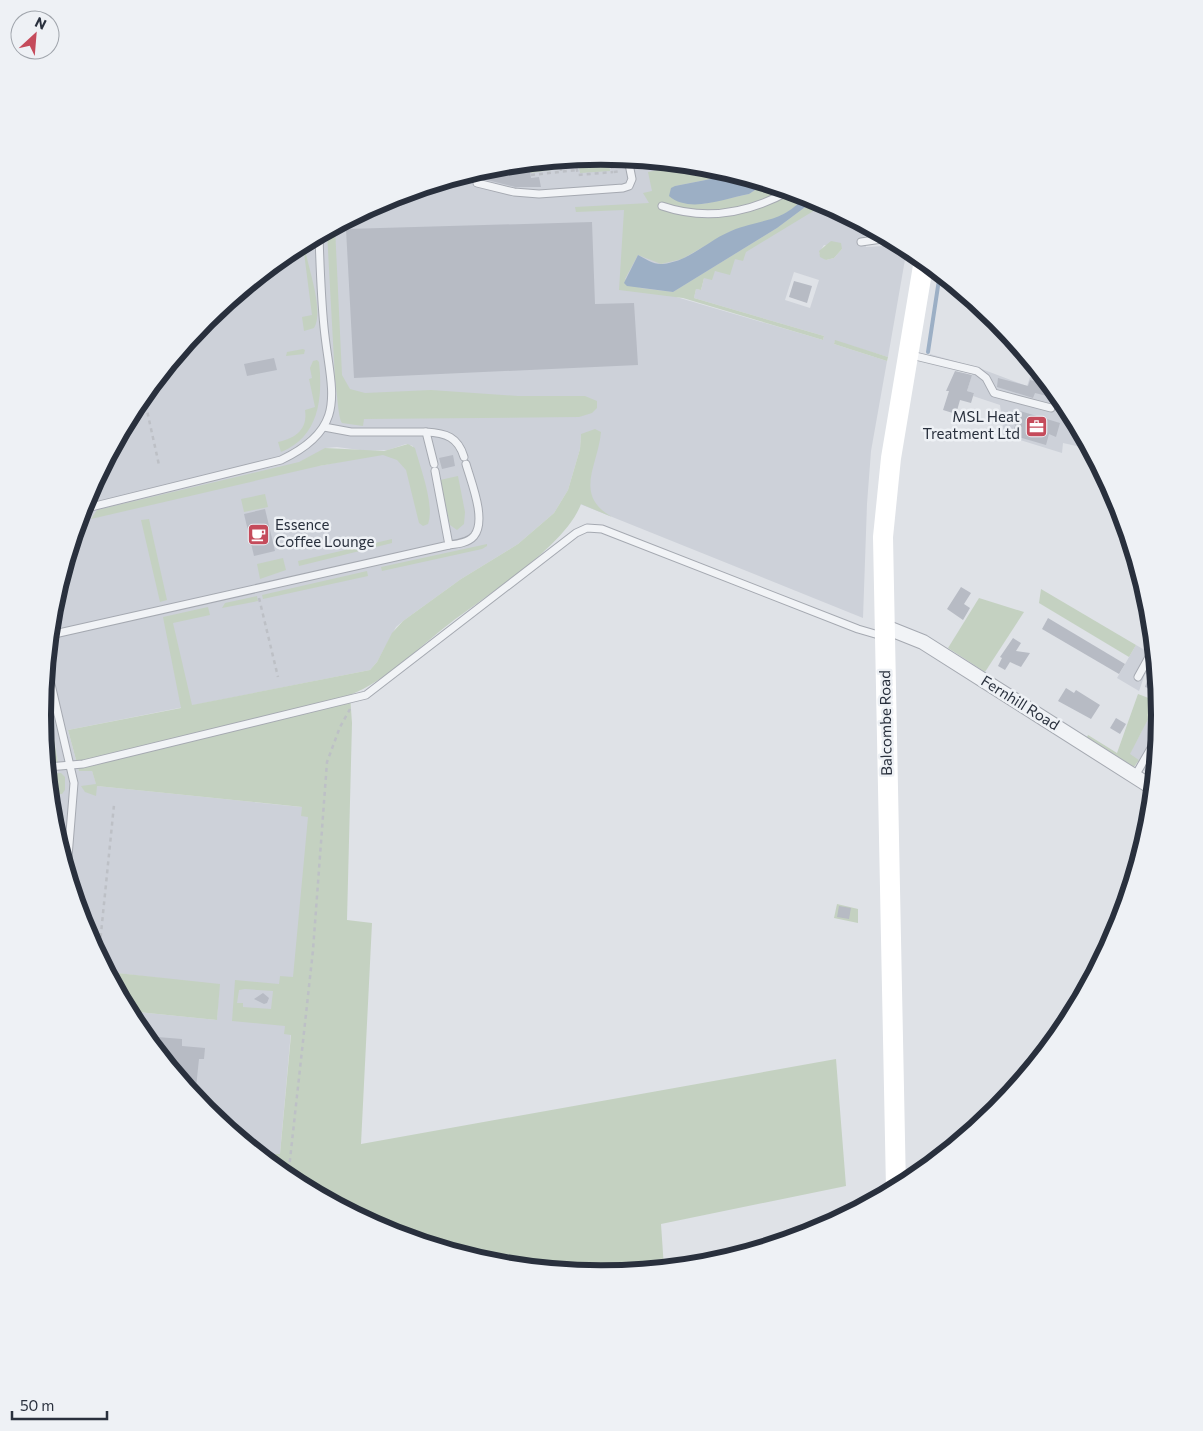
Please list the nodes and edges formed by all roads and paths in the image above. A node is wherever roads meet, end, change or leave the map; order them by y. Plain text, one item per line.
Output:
1 (612, 165) edge
2 (576, 166) edge
3 (629, 166) edge
4 (561, 167) edge
5 (577, 170) junction
6 (630, 171) junction
7 (561, 172) junction
8 (613, 172) junction
9 (531, 175) dead end
10 (477, 183) dead end
11 (781, 195) edge
12 (662, 206) dead end
13 (878, 240) edge
14 (861, 242) dead end
15 (319, 243) edge
16 (922, 269) edge
17 (908, 355) junction
18 (146, 407) edge
19 (1051, 408) dead end
20 (324, 427) junction
21 (426, 432) junction
22 (159, 465) dead end
23 (92, 507) edge
24 (449, 545) junction
25 (257, 589) junction
26 (884, 631) junction
27 (58, 633) edge
28 (1149, 658) edge
29 (1138, 676) dead end
30 (278, 677) dead end
31 (52, 687) edge
32 (352, 705) dead end
33 (1151, 748) edge
34 (71, 766) junction
35 (54, 767) edge
36 (1135, 776) junction
37 (1147, 784) edge
38 (114, 805) dead end
39 (69, 852) edge
40 (100, 942) edge
41 (289, 1168) edge
42 (896, 1180) edge

1 - 8 path
2 - 5 path
3 - 6 lane
4 - 7 path
5 - 7 path
5 - 8 path
6 - 8 path
6 - 10 lane
7 - 9 path
11 - 12 lane
13 - 14 lane
15 - 20 lane
16 - 17 main road, Balcombe Road
17 - 19 lane
17 - 26 main road, Balcombe Road
18 - 22 path
20 - 21 lane
20 - 23 lane
21 - 24 lane
21 - 24 lane
24 - 25 lane
25 - 27 lane
25 - 30 path
26 - 34 lane
26 - 36 street, Fernhill Road
26 - 42 main road, Balcombe Road
28 - 29 lane
31 - 34 lane
32 - 41 path
33 - 36 lane
34 - 35 lane
34 - 39 lane
36 - 37 street, Fernhill Road
38 - 40 path

